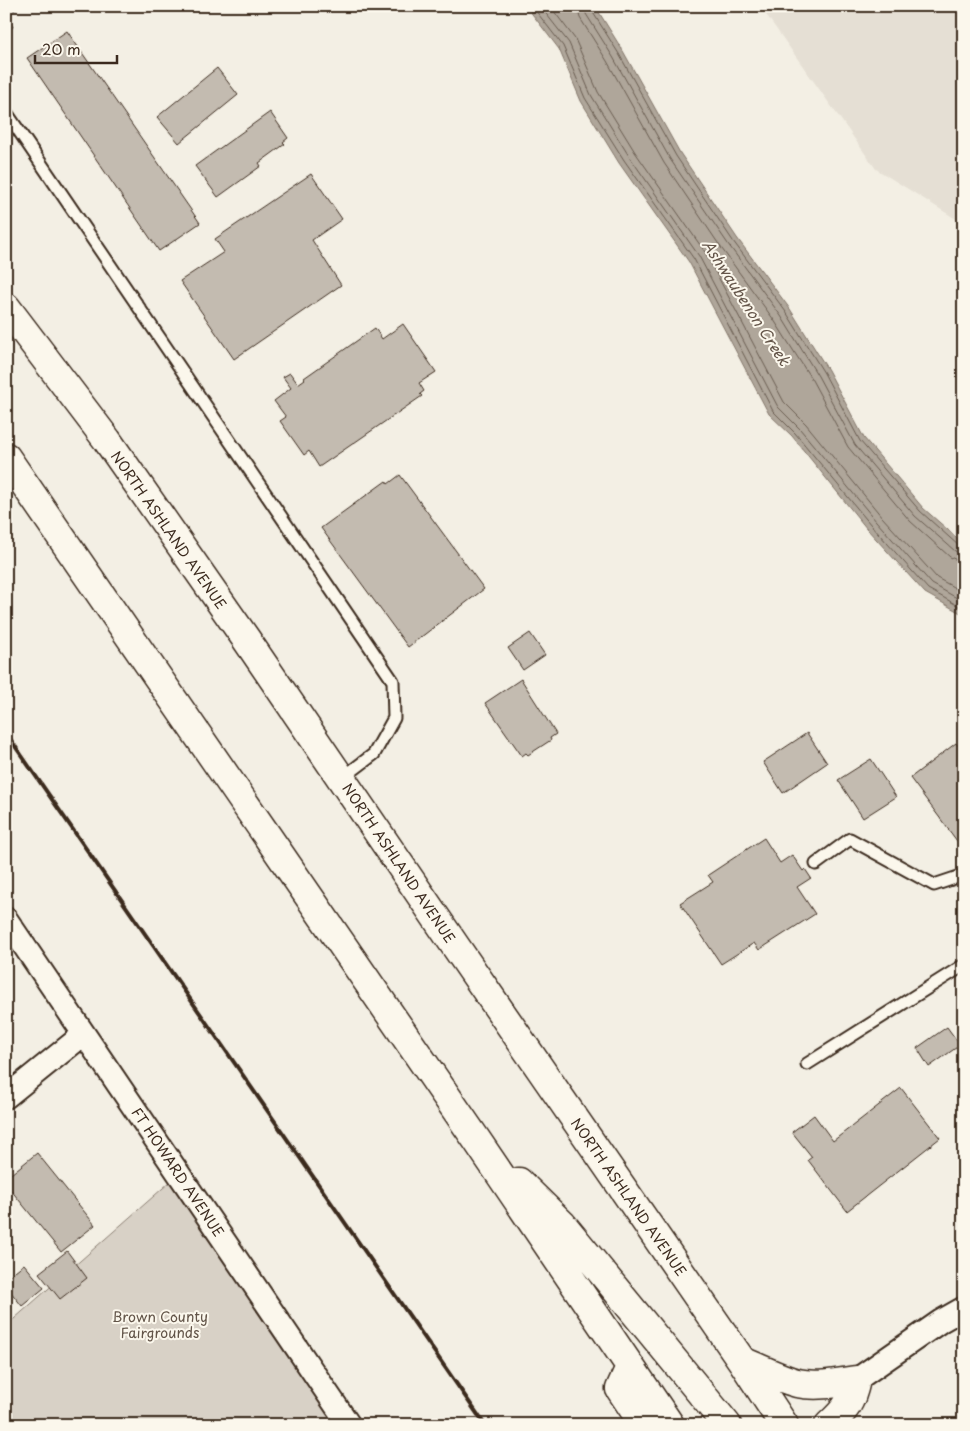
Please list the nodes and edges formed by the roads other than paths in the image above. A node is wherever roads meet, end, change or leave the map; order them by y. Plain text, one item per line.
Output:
1 (6, 112) edge
2 (6, 307) edge
3 (6, 457) edge
4 (341, 779) junction
5 (816, 864) dead end
6 (964, 875) edge
7 (6, 919) edge
8 (964, 965) edge
9 (84, 1034) junction
10 (807, 1064) dead end
11 (6, 1097) edge
12 (476, 1139) junction
13 (964, 1308) edge
14 (742, 1361) junction
15 (630, 1367) junction
16 (856, 1380) junction
17 (837, 1420) edge
18 (349, 1425) edge
19 (644, 1425) edge
20 (670, 1425) edge
21 (727, 1425) edge
22 (784, 1425) edge

1 - 4 lane
2 - 4 main road, NORTH ASHLAND AVENUE
3 - 12 main road
4 - 14 main road, NORTH ASHLAND AVENUE
5 - 6 lane
7 - 9 street, FT HOWARD AVENUE
8 - 10 lane
9 - 11 street
9 - 18 street, FT HOWARD AVENUE
12 - 15 main road
12 - 21 main road
13 - 16 street
14 - 16 main road
14 - 22 main road, NORTH ASHLAND AVENUE
15 - 19 main road
15 - 20 main road
16 - 17 main road

